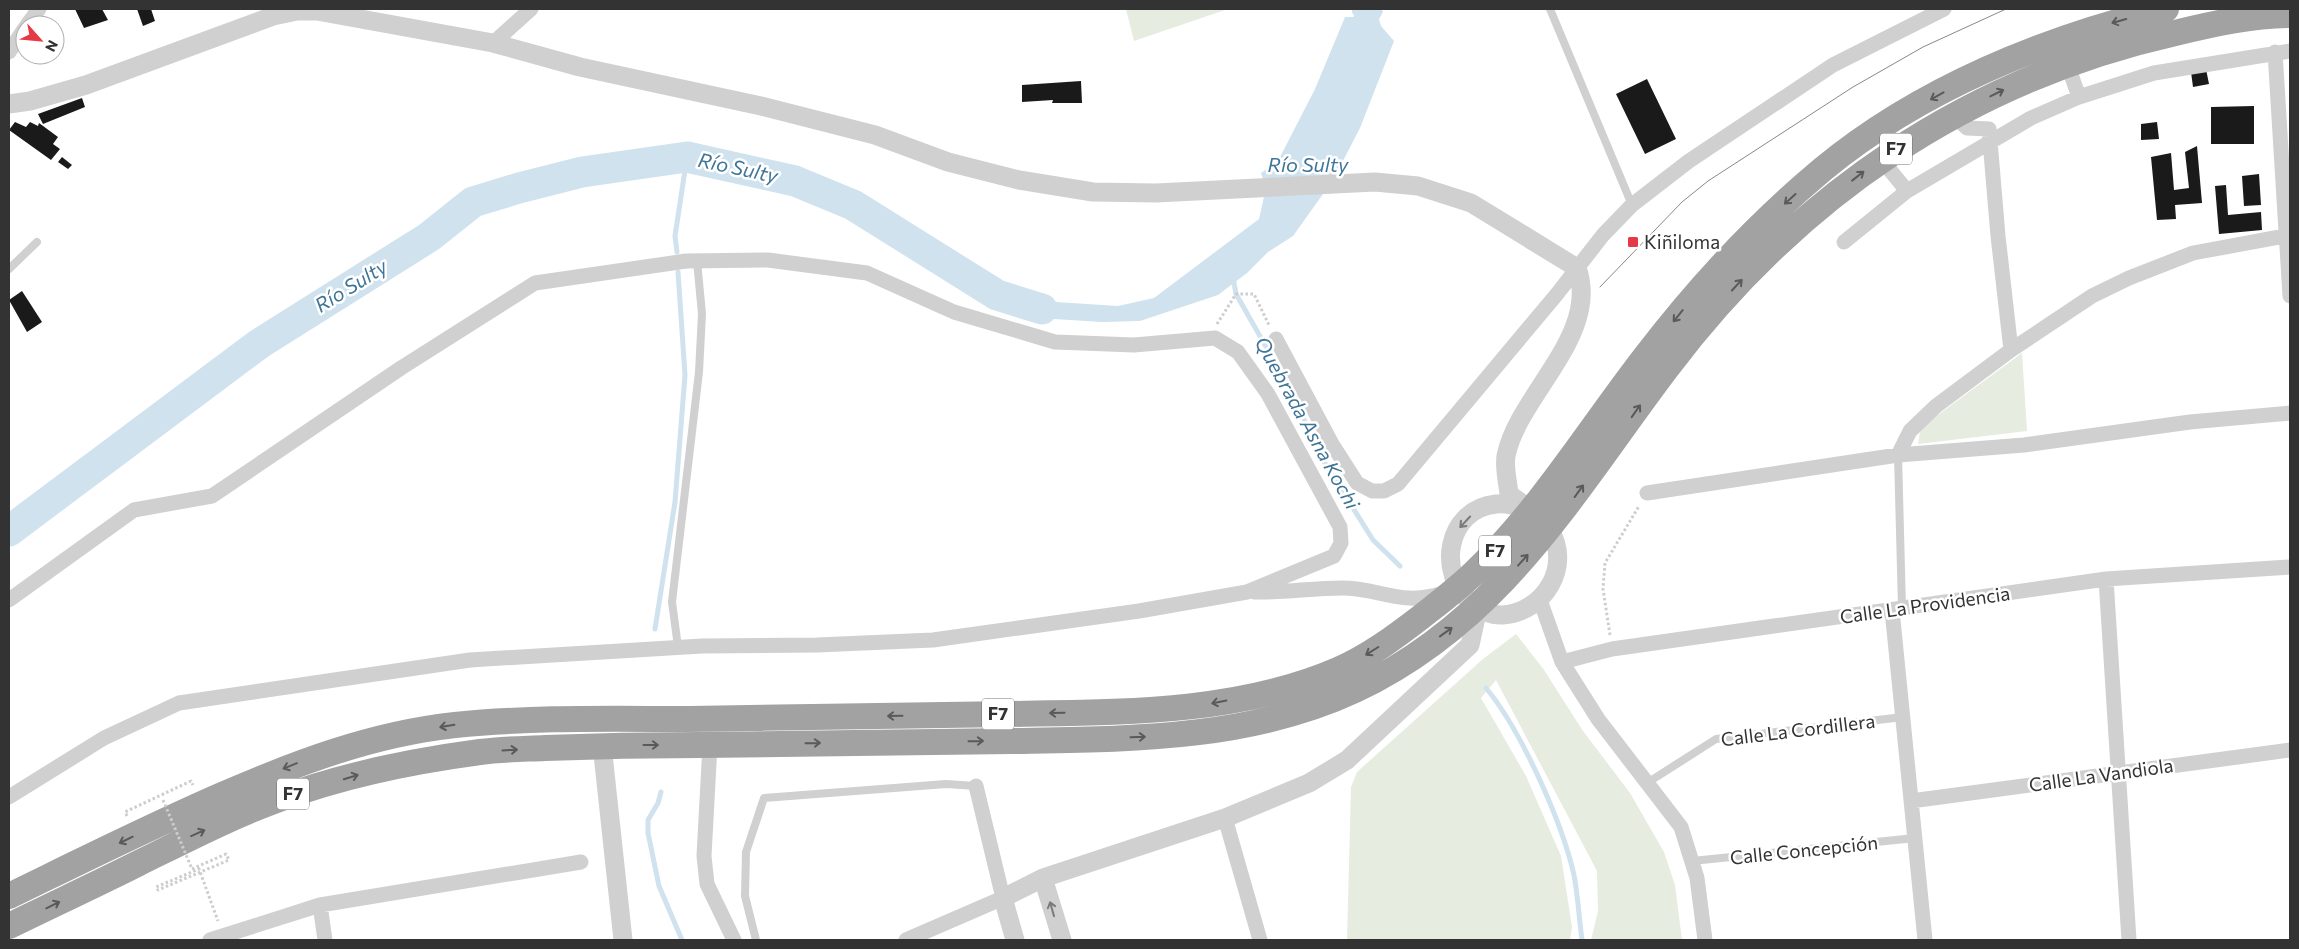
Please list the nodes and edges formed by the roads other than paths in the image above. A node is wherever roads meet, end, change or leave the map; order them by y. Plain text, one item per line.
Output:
1 (531, 9) edge
2 (1550, 9) edge
3 (1944, 9) edge
4 (2166, 9) edge
5 (360, 13) edge
6 (2290, 15) edge
7 (493, 42) junction
8 (2283, 52) edge
9 (2068, 66) junction
10 (2079, 97) junction
11 (9, 104) edge
12 (1953, 115) junction
13 (1992, 141) junction
14 (1881, 159) junction
15 (1907, 191) junction
16 (1632, 205) junction
17 (2288, 235) edge
18 (37, 242) dead end
19 (1844, 242) dead end
20 (697, 261) junction
21 (1576, 268) junction
22 (9, 269) edge
23 (2290, 296) edge
24 (1276, 339) road end
25 (2011, 350) junction
26 (2290, 413) edge
27 (1898, 455) junction
28 (1647, 493) road end
29 (1530, 510) junction
30 (1550, 530) junction
31 (2290, 567) edge
32 (2106, 579) junction
33 (1457, 588) junction
34 (1247, 592) junction
35 (9, 600) edge
36 (1540, 600) junction
37 (1478, 608) junction
38 (1897, 609) junction
39 (678, 647) junction
40 (1562, 662) junction
41 (1903, 717) junction
42 (710, 744) junction
43 (602, 745) junction
44 (2290, 750) edge
45 (2119, 773) junction
46 (1646, 784) junction
47 (976, 786) joint
48 (9, 797) edge
49 (1911, 801) junction
50 (1225, 818) junction
51 (1915, 838) junction
52 (1692, 861) junction
53 (581, 862) dead end
54 (1043, 878) junction
55 (9, 896) edge
56 (1003, 898) junction
57 (320, 905) junction
58 (9, 926) edge
59 (217, 938) edge
60 (325, 940) edge
61 (623, 940) edge
62 (734, 940) edge
63 (756, 940) edge
64 (906, 940) edge
65 (1014, 940) edge
66 (1062, 940) edge
67 (1260, 940) edge
68 (1705, 940) edge
69 (1925, 940) edge
70 (2129, 940) edge

1 - 7 street
2 - 16 lane
3 - 16 street
4 -> 29 highway, F7
5 - 7 street
5 - 11 street
6 - 9 highway, F7
7 - 21 street
8 - 10 street
8 - 17 street
9 - 10 street
12 -> 9 highway, F7
10 - 13 street
12 - 13 street
12 - 14 highway, F7
13 - 15 street
13 - 25 street
14 - 15 street
30 -> 14 highway, F7
15 - 19 street
16 - 21 street
17 - 23 street
17 - 25 street
18 - 22 lane
20 - 34 street
20 - 35 street
20 - 39 lane
21 - 24 street
21 - 29 street
25 - 27 street
26 - 27 street
27 - 28 street
27 - 38 lane
29 - 30 street
29 - 33 highway, F7
29 -> 33 street
30 - 36 street
37 -> 30 highway, F7
31 - 32 street, Calle La Providencia
32 - 38 street, Calle La Providencia
32 - 45 street
33 - 34 street
33 - 37 street
33 -> 55 highway, F7
34 - 39 street
36 - 37 street
36 - 40 street
42 -> 37 highway, F7
37 - 50 street
38 - 40 street, Calle La Providencia
38 - 41 street
39 - 48 street
40 - 46 street
41 - 46 lane, Calle La Cordillera
41 - 49 street
43 -> 42 highway, F7
42 - 62 street
58 -> 43 highway, F7
43 - 61 street
44 - 45 street, Calle La Vandiola
45 - 49 street, Calle La Vandiola
45 - 70 street
46 - 52 street
47 - 56 street
47 - 63 lane
49 - 51 street
50 - 54 street
50 - 67 street
51 - 52 lane, Calle Concepción
51 - 69 street
52 - 68 street
53 - 57 street
54 - 56 street
66 -> 54 street
56 - 64 street
56 - 65 street
57 - 59 street
57 - 60 street

